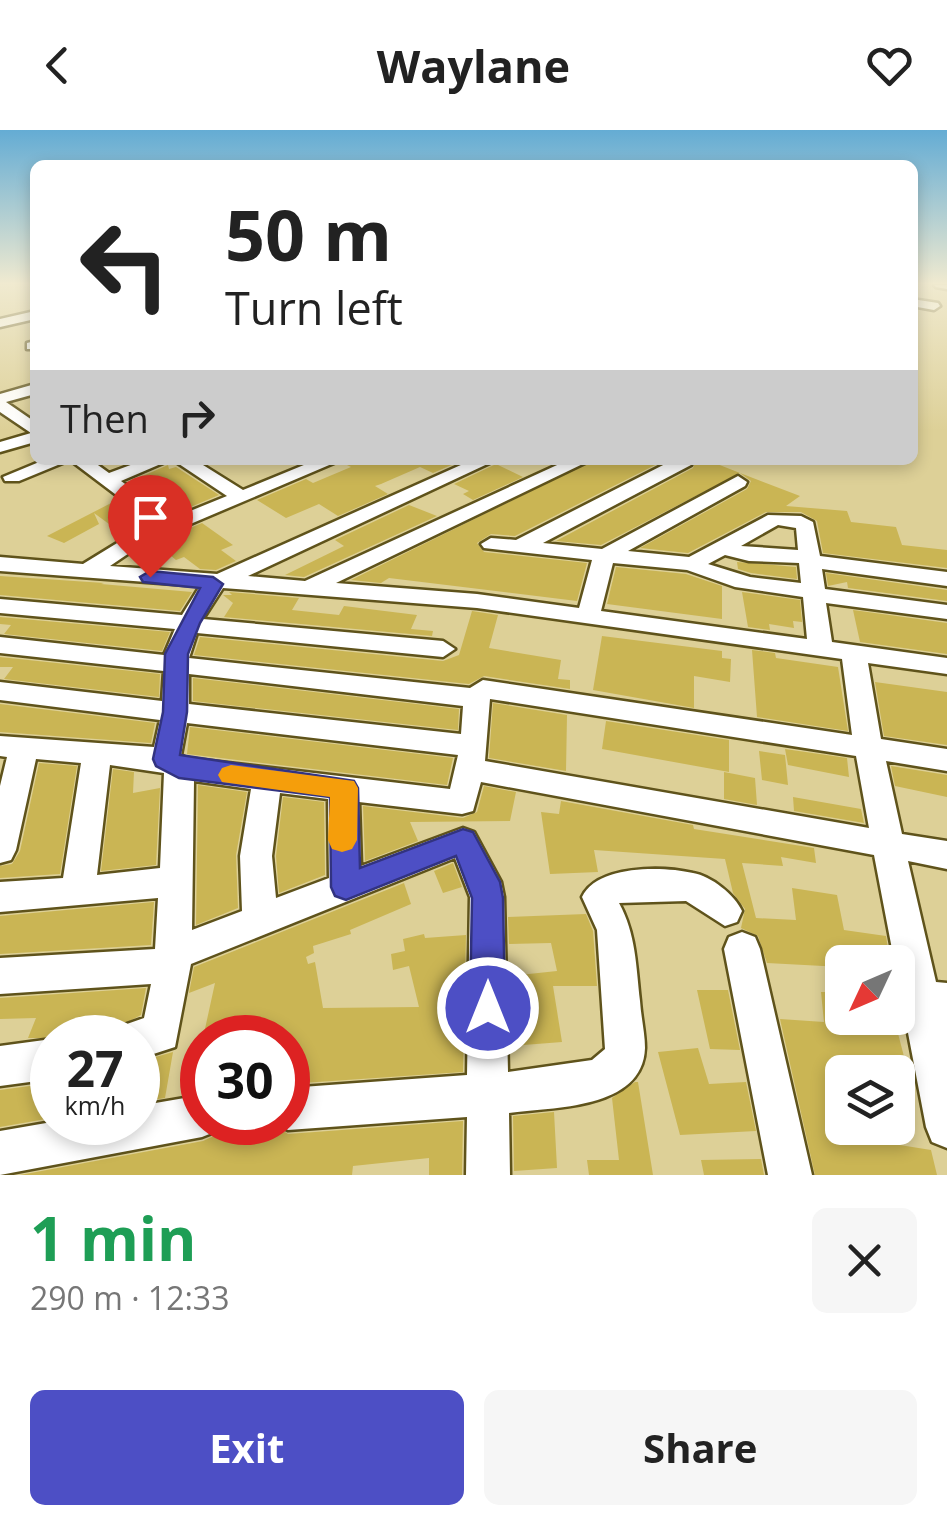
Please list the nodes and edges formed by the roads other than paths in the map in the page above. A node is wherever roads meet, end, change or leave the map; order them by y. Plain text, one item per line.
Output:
1 (17, 334) edge
2 (8, 336) dead end
3 (30, 373) edge
4 (0, 382) edge
5 (30, 392) edge
6 (4, 410) edge
7 (30, 410) edge
8 (30, 429) edge
9 (30, 435) edge
10 (0, 447) edge
11 (47, 465) edge
12 (86, 465) edge
13 (148, 465) edge
14 (190, 465) edge
15 (290, 465) edge
16 (320, 465) edge
17 (475, 465) edge
18 (571, 465) edge
19 (677, 465) edge
20 (302, 472) junction
21 (12, 477) dead end
22 (107, 480) junction
23 (738, 482) dead end
24 (242, 497) junction
25 (171, 526) junction
26 (491, 544) dead end
27 (722, 547) junction
28 (517, 548) junction
29 (604, 556) junction
30 (809, 559) junction
31 (0, 564) edge
32 (692, 564) junction
33 (87, 571) junction
34 (947, 579) edge
35 (213, 584) junction
36 (305, 590) junction
37 (812, 592) junction
38 (0, 606) edge
39 (947, 612) edge
40 (588, 617) junction
41 (189, 624) junction
42 (0, 646) edge
43 (836, 649) junction
44 (443, 650) dead end
45 (179, 663) junction
46 (947, 666) edge
47 (0, 691) edge
48 (477, 698) junction
49 (175, 712) junction
50 (12, 746) edge
51 (868, 746) junction
52 (96, 756) junction
53 (472, 758) junction
54 (947, 760) edge
55 (172, 764) junction
56 (267, 780) junction
57 (344, 788) junction
58 (890, 844) junction
59 (0, 850) edge
60 (947, 854) edge
61 (176, 881) junction
62 (346, 887) junction
63 (78, 892) junction
64 (0, 897) edge
65 (725, 911) dead end
66 (260, 920) junction
67 (742, 948) dead end
68 (173, 959) junction
69 (0, 976) edge
70 (933, 1000) edge
71 (160, 1033) edge
72 (30, 1062) edge
73 (0, 1066) edge
74 (486, 1096) junction
75 (310, 1107) edge
76 (180, 1120) edge
77 (947, 1127) edge
78 (0, 1153) edge
79 (488, 1175) edge
80 (790, 1175) edge

1 - 2 street
3 - 4 street
5 - 6 street
6 - 7 street
6 - 8 street
9 - 10 street
11 - 21 street
12 - 22 street
13 - 22 street
14 - 24 street
15 - 20 street
16 - 20 street
17 - 35 street
18 - 36 street
19 - 28 street
20 - 24 street
22 - 25 street
23 - 29 street
24 - 25 street
25 - 33 street
26 - 28 street
27 - 30 street
27 - 30 street
27 - 32 street
28 - 29 street
29 - 32 street
29 - 40 street
30 - 34 street
30 - 37 street
31 - 33 street
32 - 37 street
33 - 35 street
35 - 36 street
35 - 41 street
36 - 40 street
37 - 39 street
37 - 43 street
38 - 41 street
40 - 43 street
41 - 44 street
41 - 45 street
42 - 45 street
43 - 46 street
43 - 51 street
45 - 48 street
45 - 49 street
47 - 49 street
48 - 51 street
48 - 53 street
49 - 53 street
49 - 55 street
50 - 52 street
50 - 59 street
51 - 54 street
51 - 58 street
52 - 55 street
52 - 63 street
53 - 57 street
53 - 58 street
55 - 56 street
55 - 61 street
56 - 57 street
56 - 66 street
57 - 62 street
58 - 60 street
58 - 70 street
61 - 63 street
61 - 68 street
62 - 66 street
62 - 74 street
63 - 64 street
65 - 74 street
66 - 68 street
67 - 80 street
68 - 69 street
68 - 71 street
70 - 77 street
72 - 73 street
74 - 75 street
74 - 79 street
76 - 78 street

